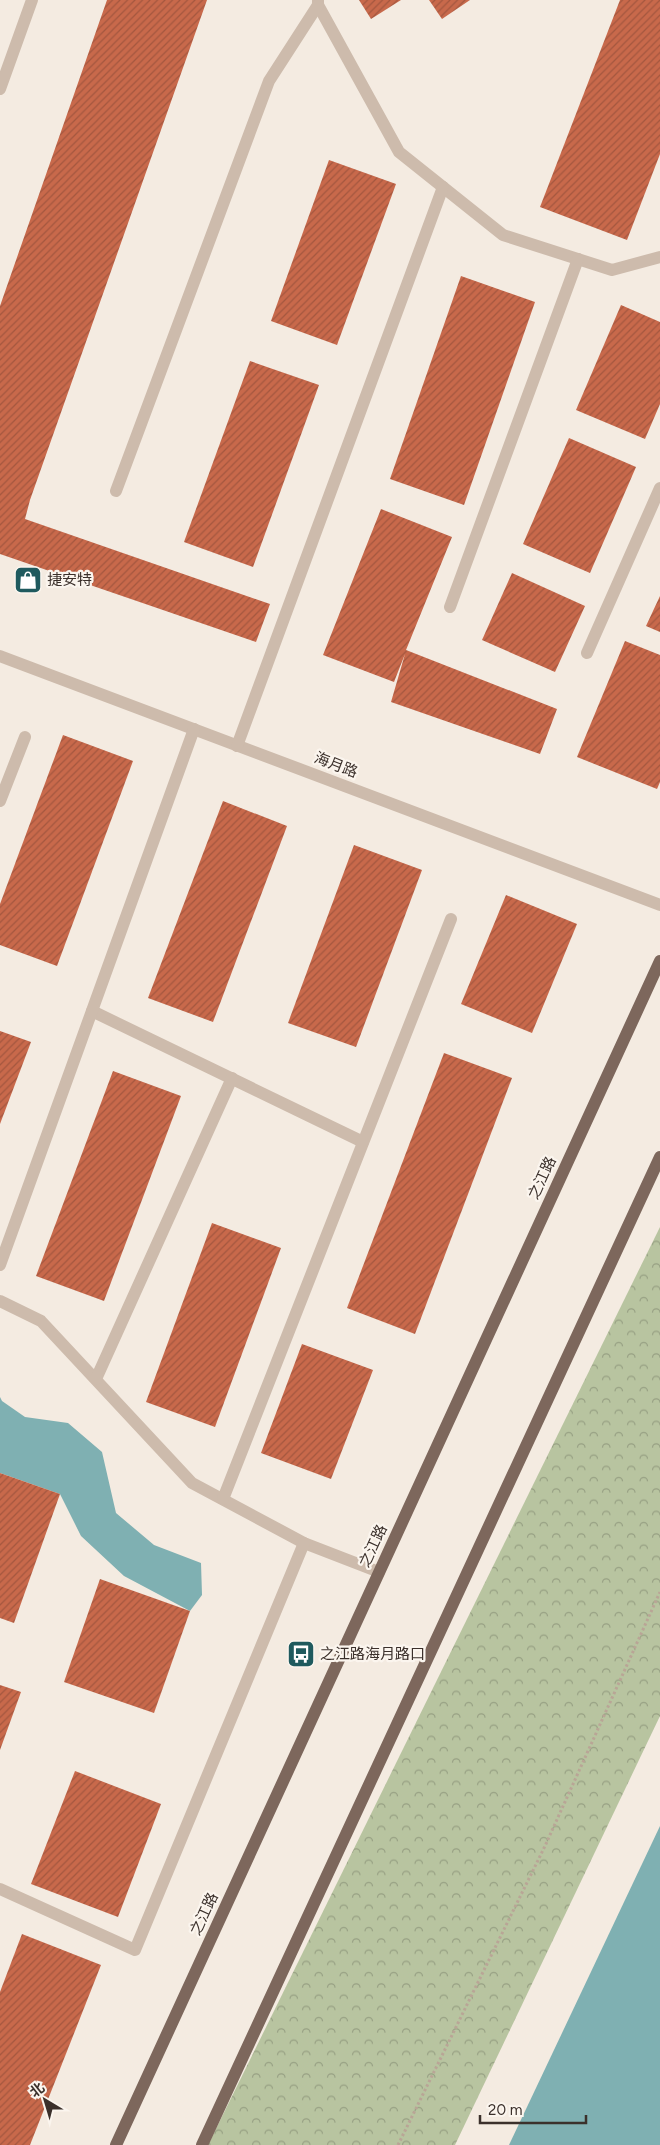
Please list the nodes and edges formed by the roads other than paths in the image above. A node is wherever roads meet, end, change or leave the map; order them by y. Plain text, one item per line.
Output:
1 (32, 0) edge
2 (318, 2) edge
3 (0, 89) edge
4 (443, 187) junction
5 (660, 256) edge
6 (578, 259) junction
7 (660, 488) edge
8 (116, 491) dead end
9 (450, 607) dead end
10 (588, 652) dead end
11 (0, 656) edge
12 (194, 729) junction
13 (25, 738) dead end
14 (237, 746) junction
15 (0, 801) edge
16 (660, 905) edge
17 (451, 918) dead end
18 (660, 961) edge
19 (92, 1011) junction
20 (232, 1078) junction
21 (363, 1142) junction
22 (660, 1157) edge
23 (0, 1265) edge
24 (0, 1301) edge
25 (96, 1380) junction
26 (223, 1499) junction
27 (304, 1543) junction
28 (379, 1572) junction
29 (0, 1890) edge
30 (116, 2145) edge
31 (202, 2145) edge

1 - 3 street
2 - 4 street
2 - 8 street
4 - 6 street
4 - 14 street
5 - 6 street
6 - 9 street
7 - 10 street
11 - 12 street, 海月路
12 - 14 street, 海月路
12 - 19 street
13 - 15 street
14 - 16 street, 海月路
17 - 21 street
18 - 28 main road, 之江路
19 - 20 street
19 - 23 street
20 - 21 street
20 - 25 street
21 - 26 street
22 - 31 main road
24 - 25 street
25 - 26 street
26 - 27 street
27 - 28 street
27 - 29 street
28 - 30 main road, 之江路

